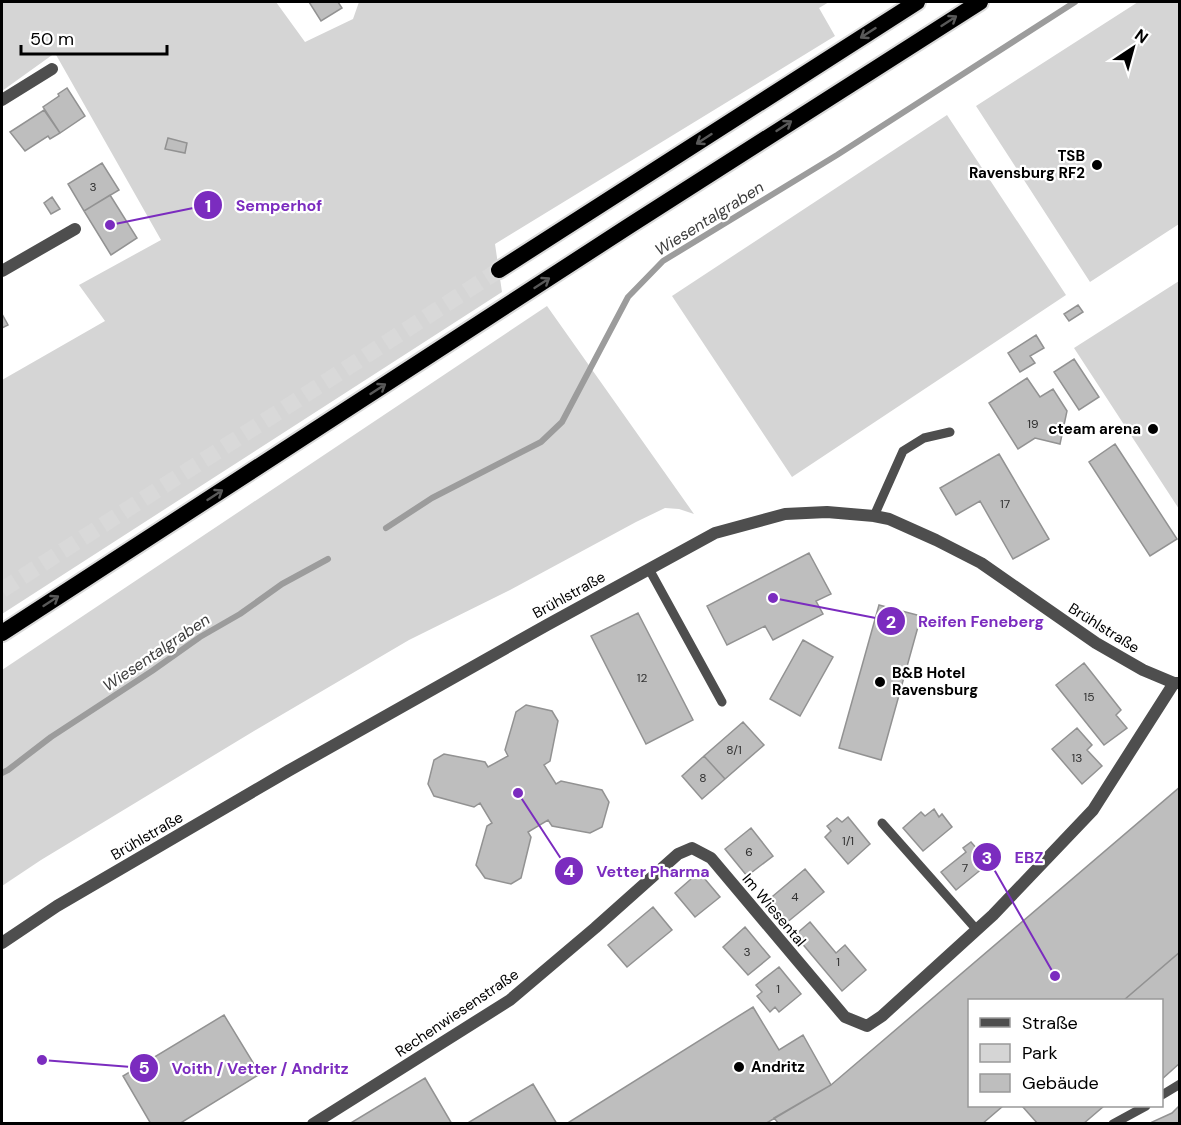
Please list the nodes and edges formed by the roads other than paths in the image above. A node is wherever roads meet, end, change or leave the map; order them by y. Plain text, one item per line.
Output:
1 (917, 2) edge
2 (980, 2) edge
3 (52, 69) dead end
4 (2, 100) edge
5 (75, 230) dead end
6 (500, 270) tunnel mouth
7 (2, 271) edge
8 (950, 432) dead end
9 (874, 516) junction
10 (649, 569) junction
11 (2, 633) edge
12 (1177, 683) edge
13 (722, 702) dead end
14 (882, 823) dead end
15 (692, 848) joint
16 (976, 929) junction
17 (2, 943) edge
18 (827, 997) joint
19 (1179, 1084) edge
20 (1163, 1094) edge
21 (1144, 1107) edge
22 (313, 1124) edge
23 (1113, 1124) edge

1 -> 6 highway
11 -> 2 highway
3 - 4 street
5 - 7 street
8 - 9 lane
9 - 10 street, Brühlstraße
9 - 12 street, Brühlstraße
10 - 13 lane
10 - 17 street, Brühlstraße
12 - 16 street, Brühlstraße
14 - 16 lane
15 - 18 street, Im Wiesental
15 - 22 street, Rechenwiesenstraße
16 - 18 street, Brühlstraße
19 - 20 lane
21 - 23 lane

